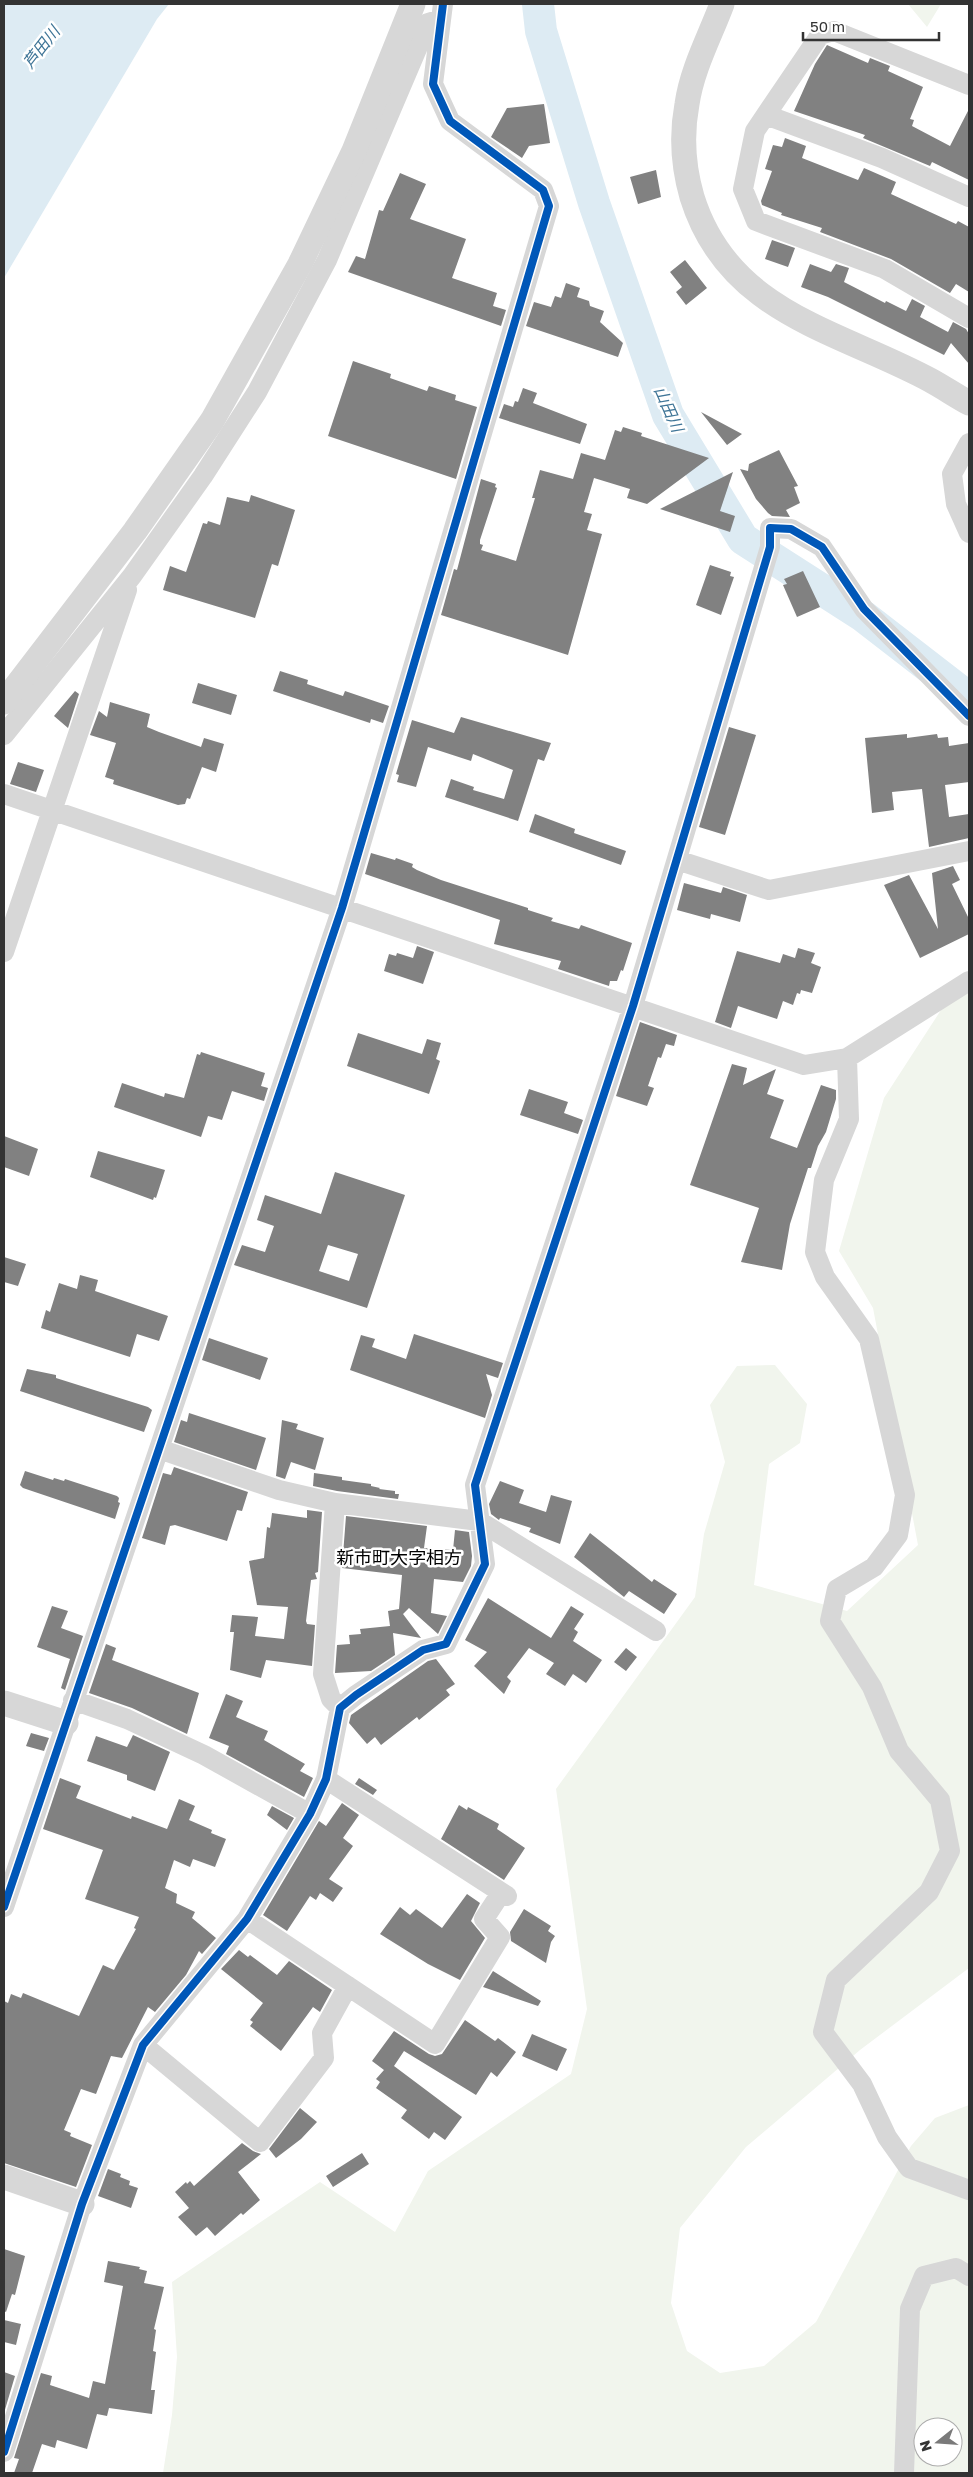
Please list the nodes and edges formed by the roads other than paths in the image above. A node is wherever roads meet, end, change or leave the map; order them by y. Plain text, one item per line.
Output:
1 (413, 4) edge
2 (722, 4) edge
3 (442, 12) edge
4 (969, 84) edge
5 (766, 115) junction
6 (969, 197) edge
7 (969, 318) edge
8 (969, 403) edge
9 (969, 443) edge
10 (969, 533) edge
11 (132, 576) junction
12 (4, 702) edge
13 (969, 716) edge
14 (4, 735) edge
15 (4, 794) edge
16 (52, 810) junction
17 (969, 851) edge
18 (677, 860) junction
19 (342, 908) junction
20 (4, 952) edge
21 (969, 981) edge
22 (633, 1006) junction
23 (846, 1058) junction
24 (159, 1449) junction
25 (336, 1503) junction
26 (479, 1521) junction
27 (656, 1631) dead end
28 (4, 1703) edge
29 (340, 1708) junction
30 (70, 1711) junction
31 (326, 1779) junction
32 (310, 1814) junction
33 (4, 1907) edge
34 (247, 1919) junction
35 (348, 1986) junction
36 (143, 2045) junction
37 (4, 2177) edge
38 (969, 2190) edge
39 (82, 2204) junction
40 (969, 2276) edge
41 (4, 2452) edge
42 (904, 2473) edge

1 - 12 street
2 - 8 street
3 - 11 street
3 - 19 street
4 - 5 street
5 - 6 street
5 - 7 street
9 - 10 street
11 - 14 street
11 - 16 street
13 - 18 street
15 - 16 street
16 - 19 street
16 - 20 street
17 - 18 street
18 - 22 street
19 - 22 street
19 - 24 street
21 - 23 street
22 - 23 street
22 - 26 street
23 - 38 street
24 - 25 street
24 - 30 street
25 - 26 street
25 - 29 street
26 - 27 street
26 - 29 street
28 - 30 street
29 - 31 street
30 - 32 street
30 - 33 street
31 - 32 street
31 - 35 street
32 - 34 street
34 - 35 street
34 - 36 street
35 - 36 street
36 - 39 street
37 - 39 street
39 - 41 street
40 - 42 street

